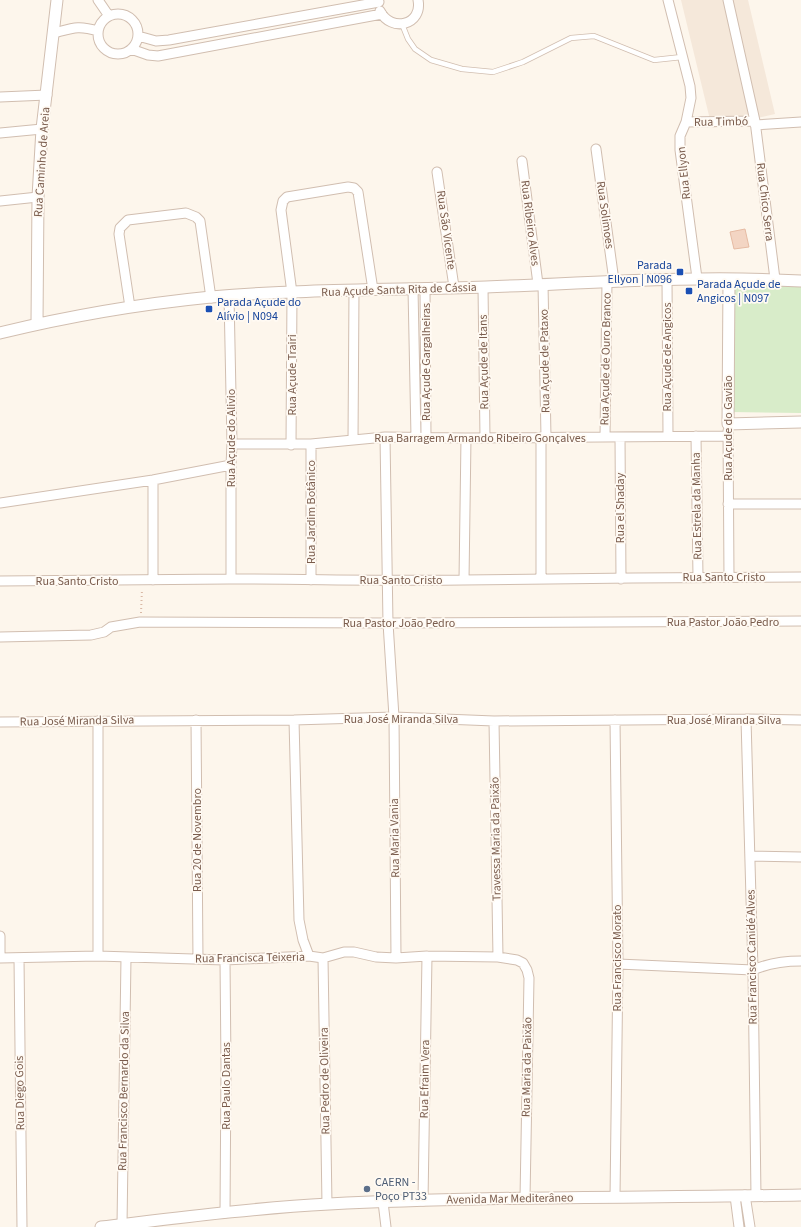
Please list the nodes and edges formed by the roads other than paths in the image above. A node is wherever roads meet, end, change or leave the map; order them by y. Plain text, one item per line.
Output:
1 (57, 0) edge
2 (98, 0) edge
3 (418, 0) edge
4 (668, 0) edge
5 (728, 0) edge
6 (380, 1) edge
7 (382, 14) junction
8 (109, 16) junction
9 (402, 24) junction
10 (98, 31) junction
11 (54, 33) junction
12 (138, 36) junction
13 (131, 49) junction
14 (682, 57) junction
15 (47, 95) junction
16 (0, 97) edge
17 (686, 122) junction
18 (801, 122) edge
19 (755, 123) junction
20 (42, 129) junction
21 (0, 133) edge
22 (596, 149) dead end
23 (522, 161) dead end
24 (437, 172) dead end
25 (38, 197) junction
26 (0, 201) edge
27 (697, 278) junction
28 (667, 279) junction
29 (775, 279) junction
30 (729, 280) junction
31 (611, 281) junction
32 (801, 281) edge
33 (540, 284) junction
34 (454, 287) junction
35 (484, 287) junction
36 (425, 288) junction
37 (413, 289) junction
38 (373, 290) junction
39 (354, 291) junction
40 (292, 293) junction
41 (229, 296) junction
42 (211, 298) junction
43 (130, 307) junction
44 (37, 324) junction
45 (0, 333) edge
46 (801, 422) edge
47 (728, 424) junction
48 (668, 436) junction
49 (696, 436) junction
50 (728, 436) junction
51 (385, 437) junction
52 (416, 437) junction
53 (426, 437) junction
54 (544, 437) junction
55 (605, 437) junction
56 (620, 437) junction
57 (466, 438) junction
58 (485, 438) junction
59 (353, 440) junction
60 (232, 444) junction
61 (310, 444) junction
62 (291, 445) junction
63 (231, 465) junction
64 (153, 480) junction
65 (0, 503) edge
66 (728, 504) junction
67 (801, 504) edge
68 (698, 577) junction
69 (729, 577) junction
70 (801, 577) edge
71 (541, 578) junction
72 (232, 579) junction
73 (621, 579) junction
74 (153, 580) junction
75 (312, 580) junction
76 (388, 580) junction
77 (464, 580) junction
78 (0, 581) edge
79 (801, 621) edge
80 (388, 623) junction
81 (0, 637) edge
82 (394, 717) junction
83 (746, 719) junction
84 (196, 720) junction
85 (294, 720) junction
86 (615, 720) junction
87 (801, 720) edge
88 (98, 721) junction
89 (494, 721) junction
90 (0, 722) edge
91 (750, 856) junction
92 (801, 857) edge
93 (0, 936) edge
94 (98, 956) junction
95 (309, 956) junction
96 (427, 956) junction
97 (498, 957) junction
98 (0, 958) edge
99 (19, 958) junction
100 (126, 958) junction
101 (323, 958) junction
102 (396, 958) junction
103 (198, 960) junction
104 (225, 960) junction
105 (801, 961) edge
106 (618, 964) junction
107 (753, 970) junction
108 (801, 1195) edge
109 (745, 1196) junction
110 (615, 1197) junction
111 (525, 1198) junction
112 (424, 1201) junction
113 (383, 1202) junction
114 (327, 1204) junction
115 (224, 1212) junction
116 (122, 1225) junction
117 (22, 1227) edge
118 (101, 1227) edge
119 (386, 1227) edge
120 (739, 1227) edge
121 (750, 1227) edge

1 - 11 street, Rua Caminho de Areia
2 - 8 street
3 - 9 street
4 - 14 street, Rua Ellyon
5 - 19 street, Rua Chico Serra
6 - 7 street
6 - 12 street
7 - 9 street
7 - 13 street
8 - 10 street
8 - 12 street
9 - 14 lane
10 - 11 street
10 - 13 street
11 - 15 street, Rua Caminho de Areia
12 - 13 street
14 - 17 street, Rua Ellyon
15 - 16 street
15 - 20 street, Rua Caminho de Areia
17 - 19 street, Rua Timbó
17 - 27 street, Rua Ellyon
18 - 19 street, Rua Timbó
19 - 29 street, Rua Chico Serra
20 - 21 street
20 - 25 street, Rua Caminho de Areia
22 - 31 street, Rua Solimoes
23 - 33 street, Rua Ribeiro Alves
24 - 34 street, Rua São Vicente
25 - 26 street
25 - 44 street, Rua Caminho de Areia
27 - 28 street, Rua Açude Santa Rita de Cássia
27 - 30 street, Rua Açude Santa Rita de Cássia
28 - 31 street, Rua Açude Santa Rita de Cássia
28 - 48 street, Rua Açude de Angicos
29 - 30 street, Rua Açude Santa Rita de Cássia
29 - 32 street, Rua Açude Santa Rita de Cássia
30 - 47 street, Rua Açude do Gavião
31 - 33 street, Rua Açude Santa Rita de Cássia
31 - 55 street, Rua Açude de Ouro Branco
33 - 35 street, Rua Açude Santa Rita de Cássia
33 - 54 street, Rua Açude de Pataxo
34 - 35 street, Rua Açude Santa Rita de Cássia
34 - 36 street, Rua Açude Santa Rita de Cássia
35 - 58 street, Rua Açude de Itans
36 - 37 street, Rua Açude Santa Rita de Cássia
36 - 53 street, Rua Açude Gargalheiras
37 - 38 street, Rua Açude Santa Rita de Cássia
37 - 52 street, Rua Açude Gargalheiras
38 - 39 street, Rua Açude Santa Rita de Cássia
38 - 40 street, Rua Açude Trairi
39 - 40 street, Rua Açude Santa Rita de Cássia
39 - 59 street
40 - 41 street, Rua Açude Santa Rita de Cássia
40 - 62 street, Rua Açude Trairi
41 - 42 street, Rua Açude Santa Rita de Cássia
41 - 60 street, Rua Açude do Alivio
42 - 43 street, Rua Açude Santa Rita de Cássia
42 - 43 street
43 - 44 street, Rua Açude Santa Rita de Cássia
44 - 45 street, Rua Açude Santa Rita de Cássia
46 - 47 street
47 - 50 street, Rua Açude do Gavião
48 - 49 street, Rua Barragem Armando Ribeiro Gonçalves
48 - 56 street, Rua Barragem Armando Ribeiro Gonçalves
49 - 50 street, Rua Barragem Armando Ribeiro Gonçalves
49 - 68 street, Rua Estrela da Manha
50 - 66 street, Rua Açude do Gavião
51 - 52 street, Rua Barragem Armando Ribeiro Gonçalves
51 - 59 street, Rua Barragem Armando Ribeiro Gonçalves
51 - 76 street, Rua Maria Vania
52 - 53 street, Rua Barragem Armando Ribeiro Gonçalves
53 - 57 street, Rua Barragem Armando Ribeiro Gonçalves
54 - 55 street, Rua Barragem Armando Ribeiro Gonçalves
54 - 58 street, Rua Barragem Armando Ribeiro Gonçalves
54 - 71 street, Rua Açude de Pataxo
55 - 56 street, Rua Barragem Armando Ribeiro Gonçalves
56 - 73 street, Rua el Shaday
57 - 58 street, Rua Barragem Armando Ribeiro Gonçalves
57 - 77 street
59 - 61 street, Rua Barragem Armando Ribeiro Gonçalves
60 - 62 street, Rua Barragem Armando Ribeiro Gonçalves
60 - 63 street, Rua Açude do Alivio
61 - 62 street, Rua Barragem Armando Ribeiro Gonçalves
61 - 75 street, Rua Jardim Botânico
63 - 64 street
63 - 72 street, Rua Açude do Alivio
64 - 65 street
64 - 74 street
66 - 67 street
66 - 69 street, Rua Açude do Gavião
68 - 69 street, Rua Santo Cristo
68 - 73 street, Rua Santo Cristo
69 - 70 street, Rua Santo Cristo
71 - 73 street, Rua Santo Cristo
71 - 77 street, Rua Santo Cristo
72 - 74 street, Rua Santo Cristo
72 - 75 street, Rua Santo Cristo
74 - 78 street, Rua Santo Cristo
75 - 76 street, Rua Santo Cristo
76 - 77 street, Rua Santo Cristo
76 - 80 street, Rua Maria Vania
79 - 80 street, Rua Pastor João Pedro
80 - 81 street, Rua Pastor João Pedro
80 - 82 street, Rua Maria Vania
82 - 85 street, Rua José Miranda Silva
82 - 89 street, Rua José Miranda Silva
82 - 102 street, Rua Maria Vania
83 - 86 street, Rua José Miranda Silva
83 - 87 street, Rua José Miranda Silva
83 - 91 street, Rua Francisco Canidé Alves
84 - 85 street, Rua José Miranda Silva
84 - 88 street, Rua José Miranda Silva
84 - 103 street, Rua 20 de Novembro
85 - 95 street
86 - 89 street, Rua José Miranda Silva
86 - 106 street, Rua Francisco Morato
88 - 90 street, Rua José Miranda Silva
88 - 94 street
89 - 97 street, Travessa Maria da Paixão
91 - 92 street
91 - 107 street, Rua Francisco Canidé Alves
93 - 98 street
94 - 99 street, Rua Francisca Teixeria
94 - 100 street, Rua Francisca Teixeria
95 - 101 street, Rua Francisca Teixeria
95 - 104 street, Rua Francisca Teixeria
96 - 97 street, Rua Francisca Teixeria
96 - 102 street, Rua Francisca Teixeria
96 - 112 street, Rua Efraim Vera
97 - 111 street, Rua Maria da Paixão
98 - 99 street, Rua Francisca Teixeria
99 - 117 street, Rua Diego Gois
100 - 103 street, Rua Francisca Teixeria
100 - 116 street, Rua Francisco Bernardo da Silva
101 - 102 street, Rua Francisca Teixeria
101 - 114 street, Rua Pedro de Oliveira
103 - 104 street, Rua Francisca Teixeria
104 - 115 street, Rua Paulo Dantas
105 - 107 street
106 - 107 street
106 - 110 street, Rua Francisco Morato
107 - 109 street, Rua Francisco Canidé Alves
108 - 109 street, Avenida Mar Mediterâneo
109 - 110 street, Avenida Mar Mediterâneo
109 - 120 street
109 - 121 street
110 - 111 street, Avenida Mar Mediterâneo
111 - 112 street, Avenida Mar Mediterâneo
112 - 113 street, Avenida Mar Mediterâneo
113 - 114 street, Avenida Mar Mediterâneo
113 - 119 street
114 - 115 street, Avenida Mar Mediterâneo
115 - 116 street, Avenida Mar Mediterâneo
116 - 118 street, Avenida Mar Mediterâneo

